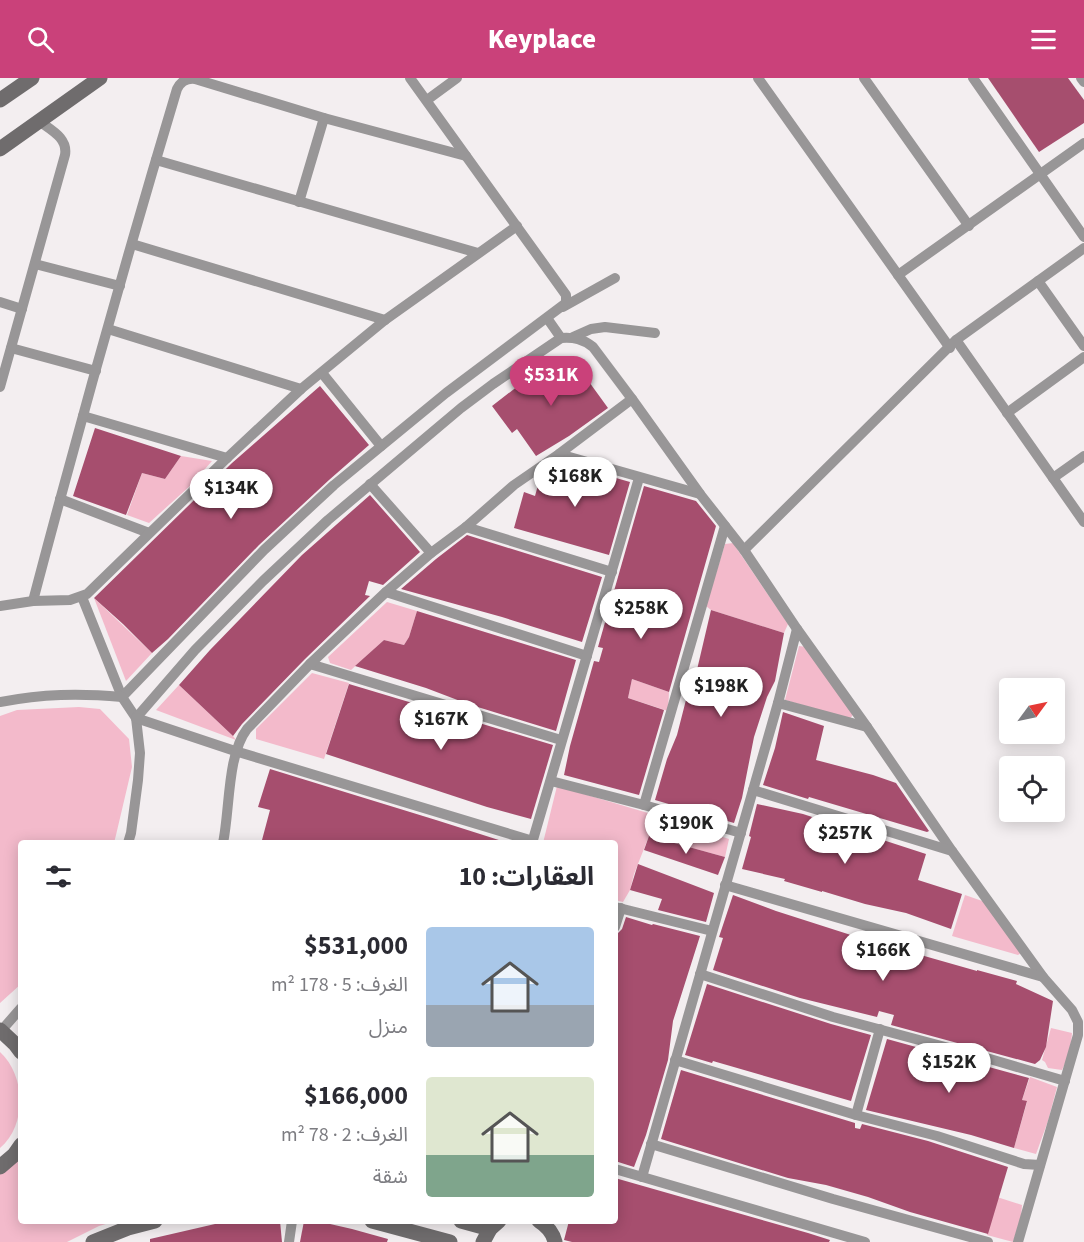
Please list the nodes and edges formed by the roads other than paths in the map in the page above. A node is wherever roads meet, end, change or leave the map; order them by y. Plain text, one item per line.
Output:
1 (32, 78) edge
2 (100, 78) edge
3 (410, 78) edge
4 (457, 78) edge
5 (758, 78) edge
6 (864, 78) edge
7 (972, 78) edge
8 (1081, 78) edge
9 (1084, 82) edge
10 (0, 100) edge
11 (427, 100) junction
12 (324, 118) junction
13 (39, 121) junction
14 (1084, 143) edge
15 (0, 149) edge
16 (466, 156) junction
17 (156, 160) junction
18 (1041, 174) junction
19 (299, 202) junction
20 (517, 226) junction
21 (969, 226) junction
22 (1084, 237) edge
23 (132, 244) junction
24 (1084, 248) edge
25 (478, 253) junction
26 (35, 264) junction
27 (898, 275) junction
28 (615, 278) dead end
29 (1038, 281) junction
30 (120, 286) junction
31 (0, 302) edge
32 (562, 307) junction
33 (22, 309) junction
34 (547, 318) junction
35 (385, 320) junction
36 (108, 329) junction
37 (656, 333) dead end
38 (573, 337) junction
39 (561, 338) junction
40 (953, 344) junction
41 (1084, 346) edge
42 (11, 348) junction
43 (1084, 357) edge
44 (96, 371) junction
45 (322, 373) junction
46 (0, 387) edge
47 (301, 389) junction
48 (632, 399) junction
49 (1007, 413) junction
50 (83, 416) junction
51 (381, 446) junction
52 (559, 454) junction
53 (1084, 456) edge
54 (227, 458) junction
55 (639, 478) junction
56 (1053, 478) junction
57 (370, 484) junction
58 (700, 495) junction
59 (60, 499) junction
60 (312, 505) junction
61 (328, 520) junction
62 (1084, 522) edge
63 (466, 526) junction
64 (725, 526) junction
65 (148, 533) junction
66 (744, 550) junction
67 (432, 553) junction
68 (612, 572) junction
69 (386, 592) junction
70 (81, 597) junction
71 (33, 601) junction
72 (0, 606) edge
73 (797, 629) junction
74 (587, 656) junction
75 (310, 664) junction
76 (122, 697) junction
77 (0, 702) edge
78 (778, 703) junction
79 (136, 718) junction
80 (867, 727) junction
81 (561, 740) junction
82 (235, 751) junction
83 (550, 781) junction
84 (753, 790) junction
85 (644, 805) junction
86 (741, 833) junction
87 (129, 840) edge
88 (227, 840) edge
89 (525, 840) edge
90 (533, 840) edge
91 (952, 851) junction
92 (725, 885) junction
93 (618, 908) edge
94 (712, 931) junction
95 (700, 974) junction
96 (1043, 977) junction
97 (18, 1011) edge
98 (880, 1029) junction
99 (1, 1030) edge
100 (18, 1048) edge
101 (675, 1060) junction
102 (1065, 1081) junction
103 (856, 1114) junction
104 (651, 1144) junction
105 (18, 1149) edge
106 (1040, 1165) junction
107 (0, 1167) edge
108 (618, 1170) edge
109 (642, 1177) junction
110 (143, 1224) edge
111 (292, 1224) edge
112 (383, 1224) edge
113 (470, 1224) edge
114 (543, 1224) edge
115 (491, 1231) edge
116 (93, 1242) edge
117 (289, 1242) edge
118 (450, 1242) edge
119 (555, 1242) edge
120 (865, 1242) edge
121 (988, 1242) edge
122 (1018, 1242) edge

1 - 10 street
2 - 13 street
3 - 11 street
4 - 11 street
5 - 27 street
6 - 21 street
7 - 18 street
8 - 9 street
11 - 16 street
12 - 16 street
12 - 17 street
12 - 19 street
13 - 15 street
13 - 26 street
14 - 18 street
16 - 20 street
17 - 19 street
17 - 23 street
18 - 21 street
18 - 22 street
19 - 25 street
20 - 25 street
20 - 32 street
21 - 27 street
23 - 30 street
23 - 35 street
24 - 29 street
25 - 35 street
26 - 30 street
26 - 33 street
27 - 40 street
28 - 32 street
29 - 40 street
29 - 41 street
30 - 36 street
31 - 33 street
32 - 34 street
33 - 42 street
34 - 39 street
34 - 51 street
35 - 45 street
36 - 44 street
36 - 47 street
37 - 38 street
38 - 39 street
38 - 48 street
39 - 57 street
40 - 49 street
40 - 66 street
42 - 44 street
42 - 46 street
43 - 49 street
44 - 50 street
45 - 47 street
45 - 51 street
47 - 54 street
48 - 52 street
48 - 58 street
49 - 56 street
50 - 54 street
50 - 59 street
51 - 60 street
52 - 55 street
52 - 63 street
53 - 56 street
54 - 65 street
55 - 58 street
55 - 68 street
56 - 62 street
57 - 61 street
57 - 67 street
58 - 64 street
59 - 65 street
59 - 71 street
60 - 61 street
60 - 76 street
61 - 79 street
63 - 67 street
63 - 68 street
64 - 66 street
64 - 85 street
65 - 70 street
66 - 73 street
67 - 69 street
68 - 74 street
69 - 74 street
69 - 75 street
70 - 71 street
70 - 76 street
71 - 72 street
73 - 78 street
73 - 80 street
74 - 81 street
75 - 81 street
75 - 82 street
76 - 77 street
76 - 79 street
78 - 80 street
78 - 84 street
79 - 82 street
79 - 87 street
80 - 91 street
81 - 83 street
82 - 88 street
82 - 89 street
83 - 85 street
83 - 90 street
84 - 86 street
84 - 91 street
85 - 86 street
86 - 92 street
91 - 96 street
92 - 94 street
92 - 96 street
93 - 94 street
94 - 95 street
95 - 98 street
95 - 101 street
96 - 102 street
97 - 99 street
98 - 102 street
98 - 103 street
99 - 100 street
101 - 103 street
101 - 104 street
102 - 106 street
103 - 106 street
104 - 109 street
104 - 121 street
105 - 107 street
106 - 122 street
108 - 109 street
109 - 120 street
110 - 116 street
111 - 117 street
112 - 118 street
113 - 115 street
114 - 119 street

